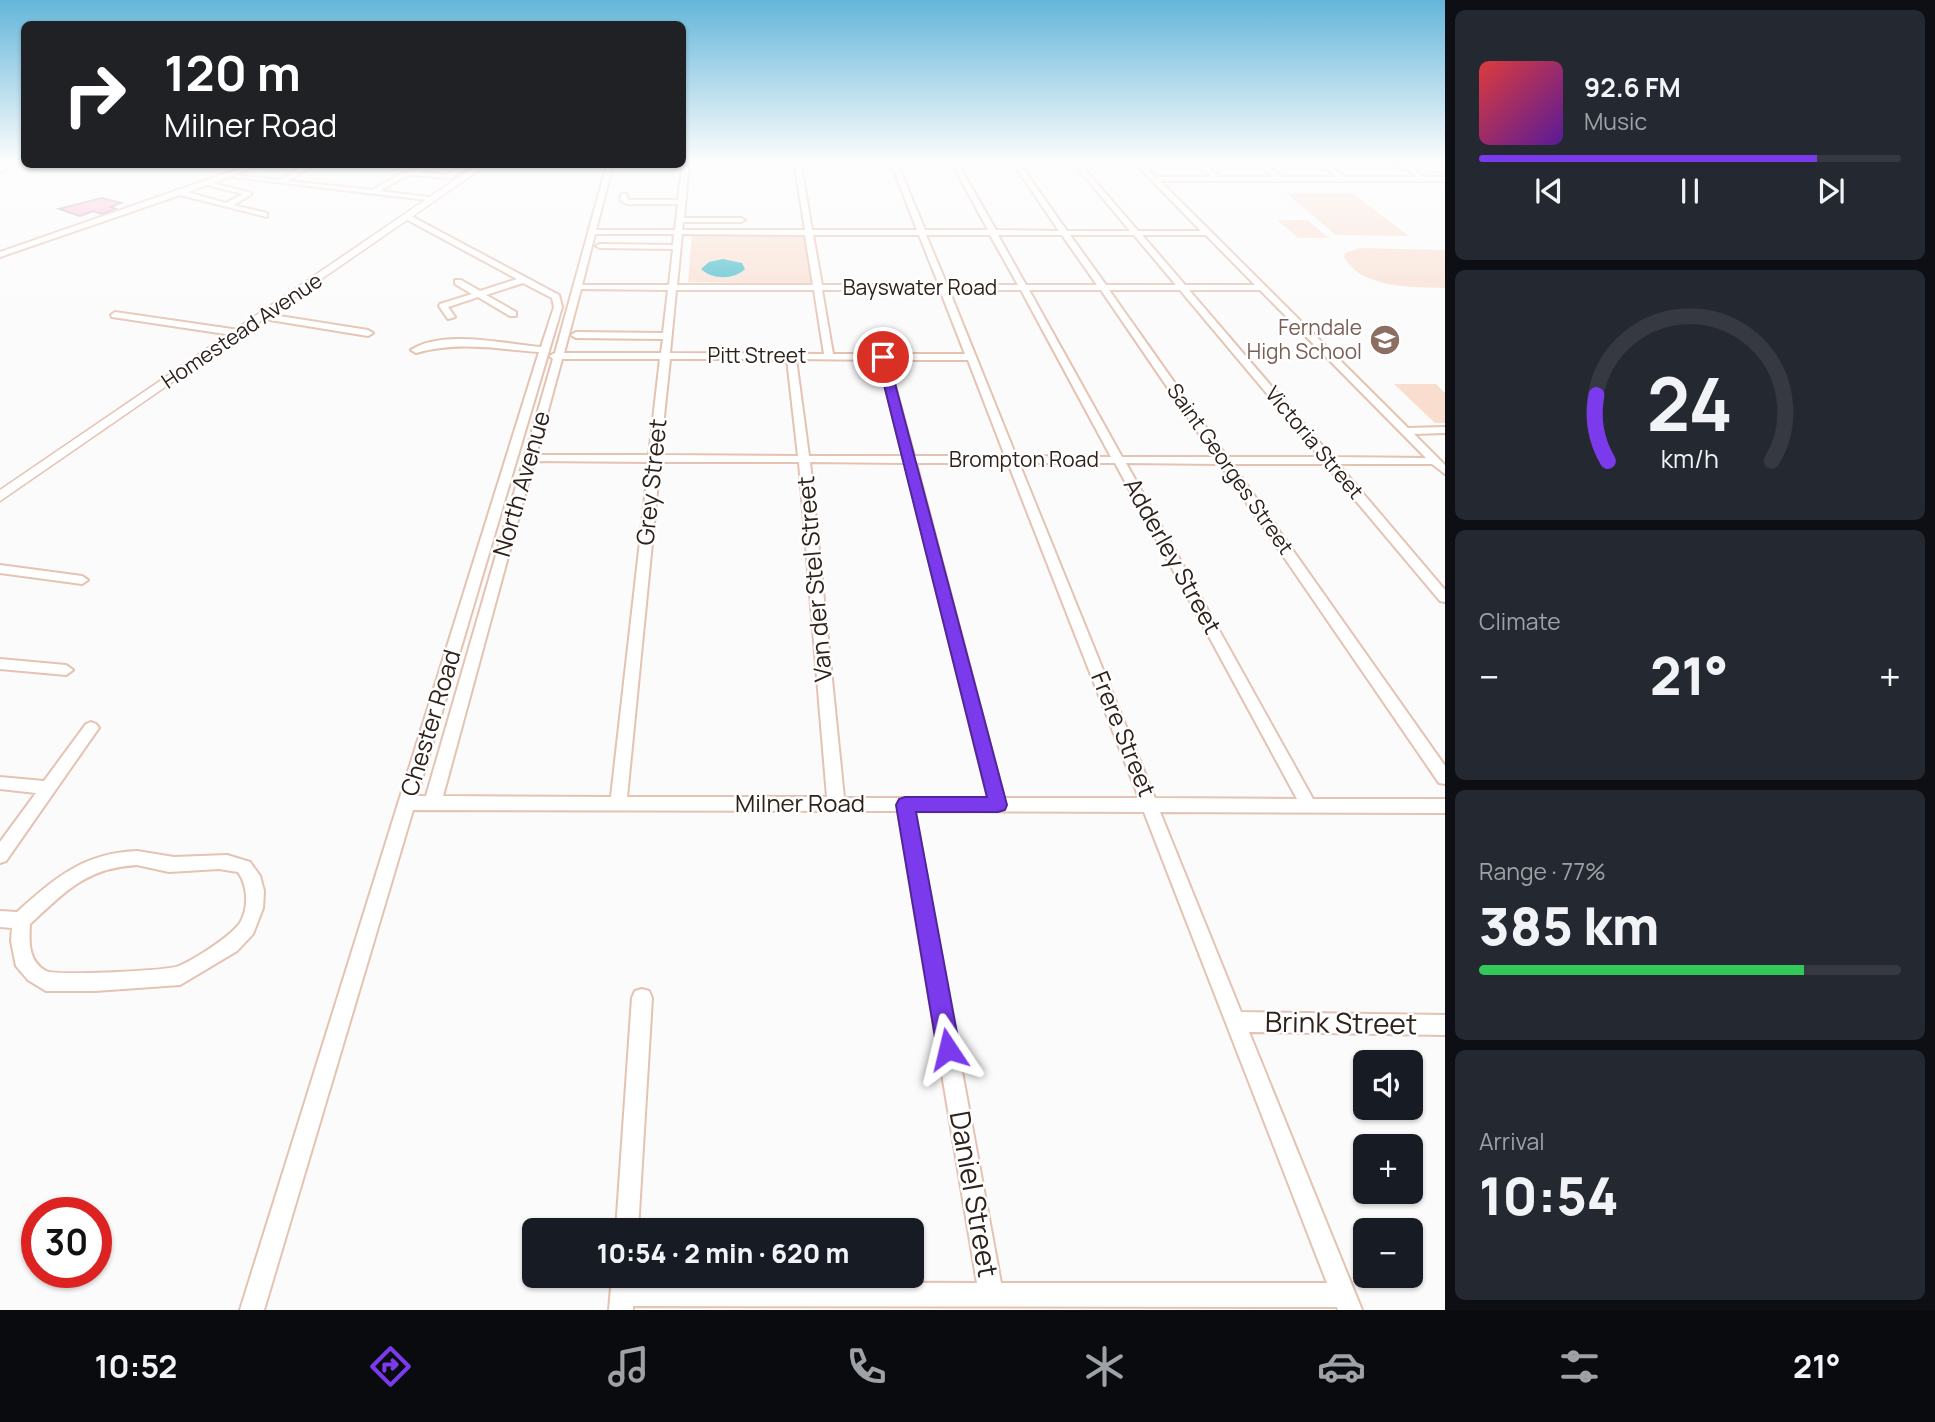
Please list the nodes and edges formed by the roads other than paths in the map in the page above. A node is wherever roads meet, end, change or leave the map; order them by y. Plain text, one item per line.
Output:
1 (97, 221) edge
2 (404, 221) edge
3 (414, 221) edge
4 (596, 221) edge
5 (679, 221) edge
6 (705, 221) edge
7 (740, 221) edge
8 (808, 221) edge
9 (918, 221) edge
10 (986, 221) edge
11 (1057, 221) edge
12 (1126, 221) edge
13 (1195, 221) edge
14 (679, 226) junction
15 (593, 232) junction
16 (741, 232) junction
17 (992, 232) junction
18 (810, 233) junction
19 (923, 233) junction
20 (1065, 233) junction
21 (1136, 233) junction
22 (1207, 233) junction
23 (600, 246) dead end
24 (676, 247) junction
25 (0, 255) edge
26 (521, 279) junction
27 (458, 282) dead end
28 (577, 287) junction
29 (672, 287) junction
30 (817, 288) junction
31 (944, 288) junction
32 (1022, 288) junction
33 (1104, 288) junction
34 (1181, 288) junction
35 (1263, 288) junction
36 (480, 293) junction
37 (513, 314) dead end
38 (115, 315) dead end
39 (268, 317) junction
40 (451, 317) dead end
41 (239, 332) junction
42 (368, 332) dead end
43 (576, 335) dead end
44 (668, 336) junction
45 (416, 350) dead end
46 (543, 353) junction
47 (560, 356) junction
48 (666, 356) junction
49 (790, 356) junction
50 (830, 356) junction
51 (883, 357) junction
52 (971, 357) junction
53 (1445, 430) edge
54 (1406, 431) junction
55 (528, 458) junction
56 (655, 459) junction
57 (803, 460) junction
58 (910, 460) junction
59 (1014, 460) junction
60 (1119, 460) junction
61 (1224, 461) junction
62 (1330, 461) junction
63 (1435, 461) junction
64 (1445, 471) edge
65 (0, 497) edge
66 (0, 569) edge
67 (82, 580) dead end
68 (1445, 598) edge
69 (0, 664) edge
70 (66, 670) dead end
71 (91, 728) dead end
72 (1445, 778) edge
73 (0, 783) edge
74 (48, 788) junction
75 (433, 802) junction
76 (407, 803) junction
77 (836, 803) junction
78 (618, 804) junction
79 (905, 805) junction
80 (998, 805) junction
81 (1151, 805) junction
82 (1309, 806) junction
83 (1445, 806) edge
84 (0, 856) edge
85 (0, 919) edge
86 (21, 920) junction
87 (642, 998) dead end
88 (1237, 1022) junction
89 (1445, 1025) edge
90 (628, 1218) edge
91 (623, 1293) edge
92 (991, 1294) junction
93 (1347, 1302) edge
94 (253, 1310) edge

1 - 25 street
2 - 39 street, Homestead Avenue
3 - 26 street, Chester Road
4 - 15 street, North Avenue
5 - 14 street, Grey Street
6 - 14 street
7 - 16 street
8 - 18 street
9 - 19 street, Frere Street
10 - 17 street, Adderley Street
11 - 20 street, Saint Georges Street
12 - 21 street, Victoria Street
13 - 22 street
14 - 15 street
14 - 16 street
14 - 24 street, Grey Street
15 - 28 street, North Avenue
16 - 18 street
17 - 19 street
17 - 20 street
17 - 32 street, Adderley Street
18 - 19 street
18 - 30 street
19 - 31 street, Frere Street
20 - 21 street
20 - 33 street, Saint Georges Street
21 - 22 street
21 - 34 street, Victoria Street
22 - 35 street
23 - 24 street
24 - 29 street, Grey Street
26 - 36 street
26 - 46 street, Chester Road
27 - 36 street
28 - 29 street, Bayswater Road
28 - 47 street, North Avenue
29 - 30 street, Bayswater Road
29 - 44 street, Grey Street
30 - 31 street, Bayswater Road
30 - 50 street
31 - 32 street, Bayswater Road
31 - 52 street, Frere Street
32 - 33 street, Bayswater Road
32 - 60 street, Adderley Street
33 - 34 street, Bayswater Road
33 - 61 street, Saint Georges Street
34 - 35 street, Bayswater Road
34 - 62 street, Victoria Street
35 - 54 street
36 - 37 street
36 - 40 street
38 - 41 street
39 - 41 street, Homestead Avenue
39 - 42 street
41 - 65 street, Homestead Avenue
43 - 44 street
44 - 48 street, Grey Street
45 - 46 street, Pitt Street
46 - 47 street, Pitt Street
46 - 76 street, Chester Road
47 - 48 street, Pitt Street
47 - 55 street, North Avenue
48 - 49 street, Pitt Street
48 - 56 street, Grey Street
49 - 50 street, Pitt Street
49 - 57 street, Van der Stel Street
50 - 51 street, Pitt Street
51 - 52 street, Pitt Street
51 - 58 street
52 - 59 street, Frere Street
53 - 54 street
54 - 63 street
55 - 56 street, Brompton Road
55 - 75 street, North Avenue
56 - 57 street, Brompton Road
56 - 78 street, Grey Street
57 - 58 street, Brompton Road
57 - 77 street, Van der Stel Street
58 - 59 street, Brompton Road
58 - 80 street
59 - 60 street, Brompton Road
59 - 81 street, Frere Street
60 - 61 street, Brompton Road
60 - 82 street, Adderley Street
61 - 62 street, Brompton Road
61 - 72 street, Saint Georges Street
62 - 63 street, Brompton Road
62 - 68 street, Victoria Street
63 - 64 street
66 - 67 street
69 - 70 street
71 - 74 street
73 - 74 street
74 - 84 street
75 - 76 street, Milner Road
75 - 78 street, Milner Road
76 - 94 street, Chester Road
77 - 78 street, Milner Road
77 - 79 street, Milner Road
79 - 80 street, Milner Road
79 - 92 street, Daniel Street
80 - 81 street, Milner Road
81 - 82 street, Milner Road
81 - 88 street, Frere Street
82 - 83 street, Milner Road
85 - 86 street
86 - 86 street
87 - 90 street
88 - 89 street, Brink Street
88 - 93 street, Frere Street
91 - 92 street
92 - 93 street

